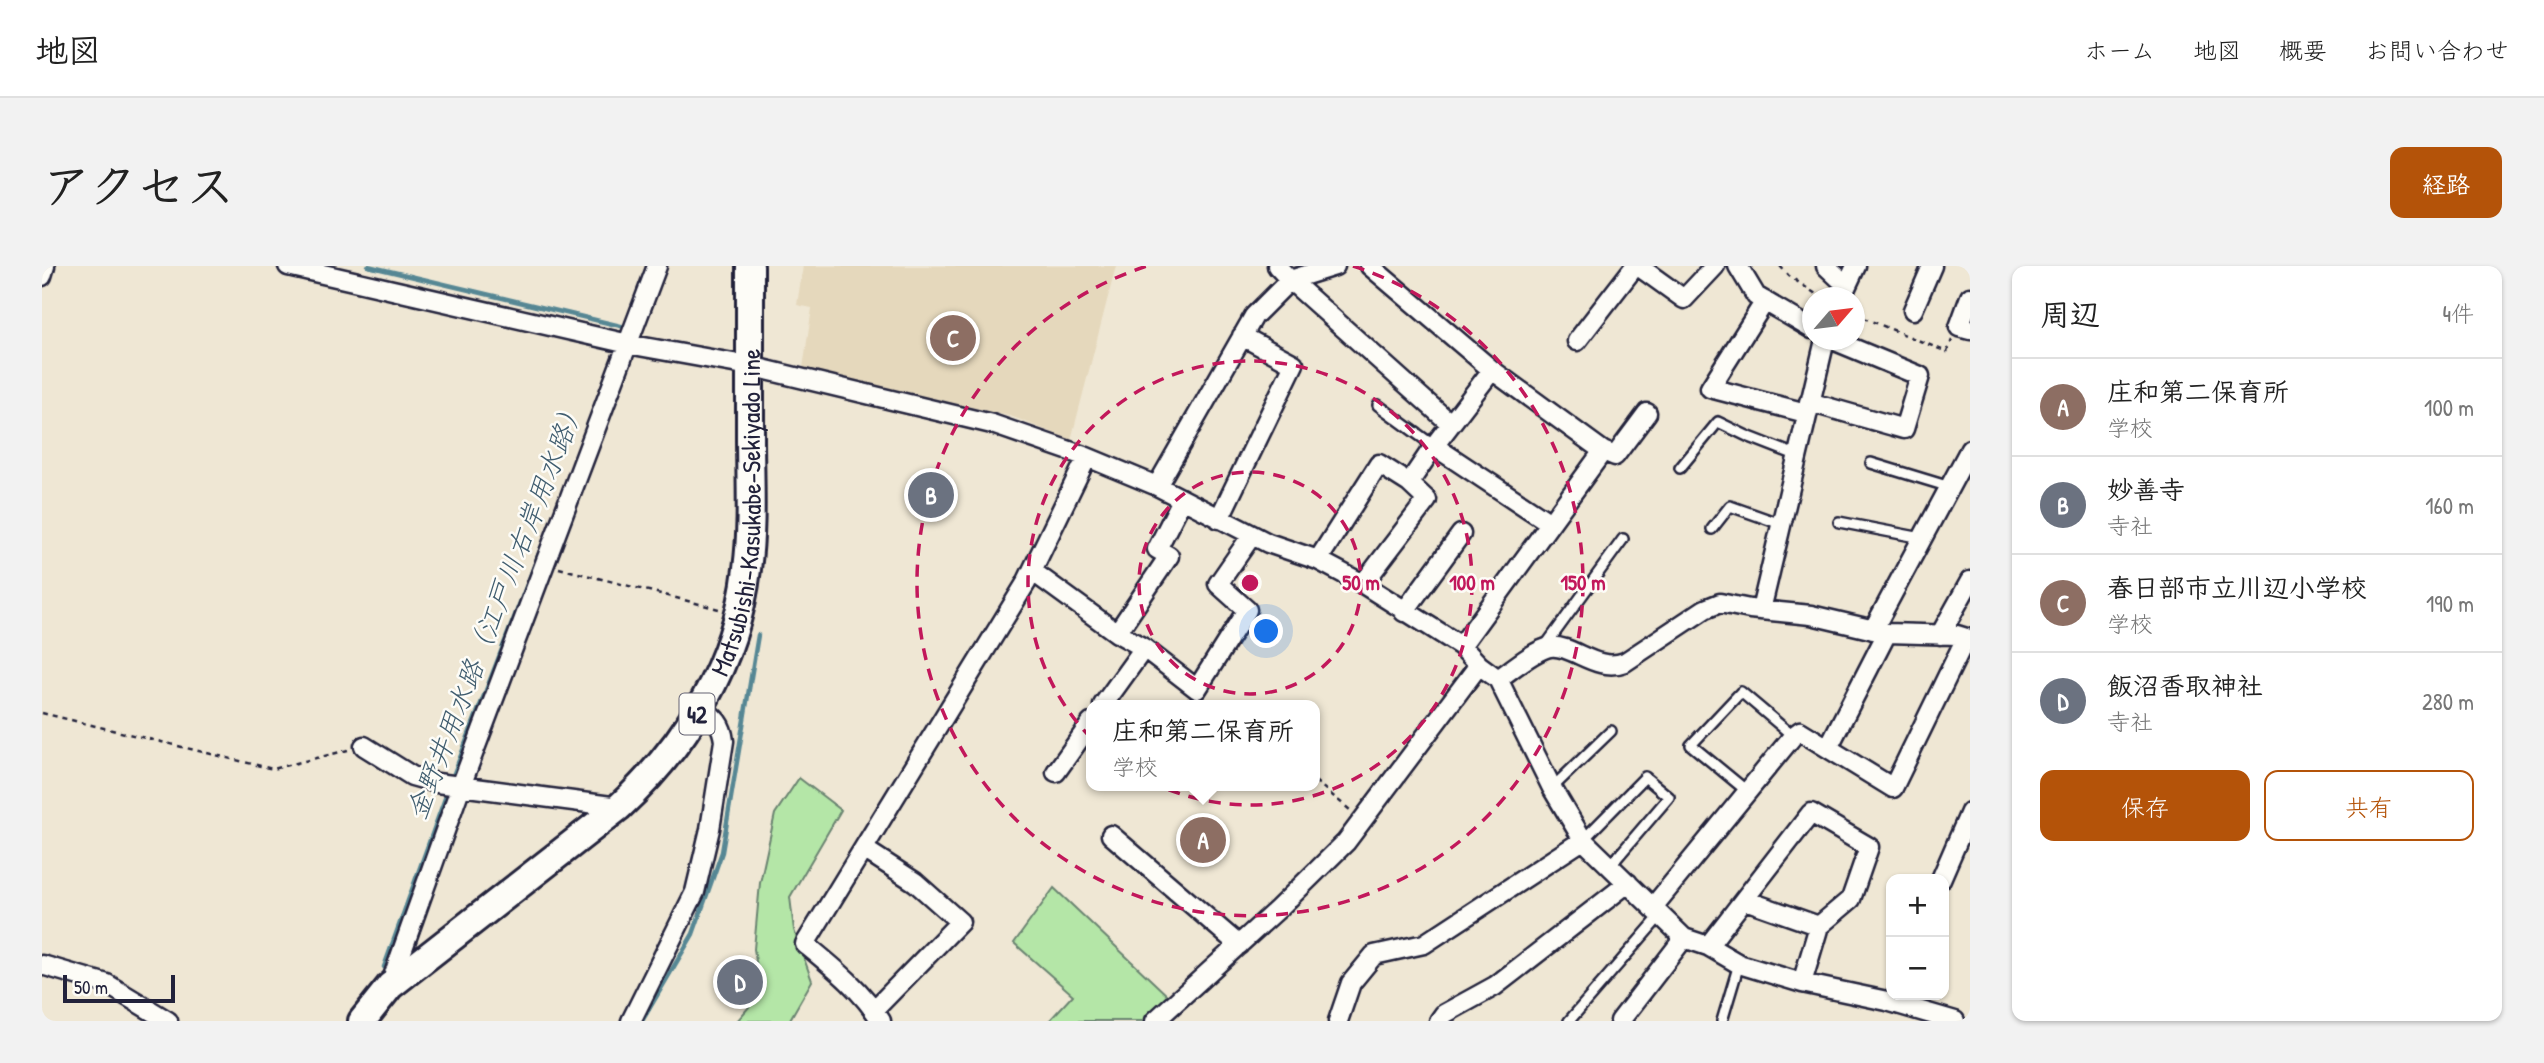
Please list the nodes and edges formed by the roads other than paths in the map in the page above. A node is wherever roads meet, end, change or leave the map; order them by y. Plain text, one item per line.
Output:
1 (44, 266) edge
2 (288, 266) edge
3 (657, 266) edge
4 (750, 266) edge
5 (1277, 266) edge
6 (1370, 266) edge
7 (1637, 266) edge
8 (1715, 266) edge
9 (1738, 266) edge
10 (1826, 266) edge
11 (1856, 266) edge
12 (1932, 266) edge
13 (1325, 267) edge
14 (42, 276) edge
15 (1290, 281) junction
16 (1840, 287) edge
17 (1845, 287) edge
18 (1970, 297) edge
19 (1765, 301) junction
20 (1913, 310) dead end
21 (1802, 323) edge
22 (1964, 328) edge
23 (1242, 336) junction
24 (1577, 341) dead end
25 (621, 343) junction
26 (1822, 350) edge
27 (1857, 350) edge
28 (750, 366) junction
29 (1492, 370) junction
30 (1378, 405) dead end
31 (1807, 408) junction
32 (1647, 413) dead end
33 (1451, 424) junction
34 (1434, 446) junction
35 (1970, 449) edge
36 (1603, 451) junction
37 (1796, 455) junction
38 (1087, 457) junction
39 (1871, 463) dead end
40 (1680, 468) dead end
41 (1409, 483) junction
42 (1157, 486) junction
43 (1950, 487) junction
44 (1182, 500) junction
45 (1219, 519) junction
46 (1839, 522) dead end
47 (1550, 523) junction
48 (1781, 524) junction
49 (1712, 529) dead end
50 (1461, 534) dead end
51 (1252, 535) junction
52 (1922, 538) junction
53 (1623, 539) dead end
54 (1318, 560) junction
55 (1031, 571) junction
56 (1970, 581) edge
57 (1363, 584) junction
58 (1761, 610) junction
59 (1405, 612) junction
60 (1880, 632) junction
61 (1117, 634) junction
62 (1940, 635) junction
63 (1968, 638) edge
64 (1461, 646) junction
65 (1144, 648) junction
66 (1542, 650) junction
67 (1479, 665) junction
68 (1497, 679) junction
69 (1107, 700) edge
70 (701, 708) junction
71 (1086, 730) edge
72 (1611, 731) dead end
73 (1793, 736) junction
74 (365, 746) road end
75 (1828, 748) junction
76 (1056, 772) dead end
77 (461, 786) junction
78 (1552, 788) junction
79 (1748, 792) junction
80 (619, 807) junction
81 (1970, 813) edge
82 (1111, 835) dead end
83 (1583, 840) junction
84 (864, 849) junction
85 (1610, 866) junction
86 (1943, 874) edge
87 (1628, 883) junction
88 (1745, 900) junction
89 (1657, 911) junction
90 (1819, 926) junction
91 (1684, 939) junction
92 (1238, 945) junction
93 (1707, 946) junction
94 (1740, 964) junction
95 (42, 965) edge
96 (1802, 983) junction
97 (390, 986) junction
98 (1886, 996) edge
99 (1900, 1000) edge
100 (878, 1015) edge
101 (169, 1021) edge
102 (362, 1021) edge
103 (631, 1021) edge
104 (1156, 1021) edge
105 (1338, 1021) edge
106 (1439, 1021) edge
107 (1569, 1021) edge
108 (1620, 1021) edge
109 (1722, 1021) edge
110 (1955, 1021) edge

1 - 14 street
2 - 25 street
3 - 25 street
4 - 28 main road, Matsubishi-Kasukabe-Sekiyado Line / 42
5 - 15 street
6 - 29 street
7 - 8 street
7 - 24 street
9 - 19 street
10 - 16 street
11 - 17 street
12 - 20 street
13 - 15 street
15 - 23 street
15 - 33 street
18 - 22 street
19 - 21 street
19 - 31 street
23 - 42 street
23 - 45 street
25 - 28 street
25 - 77 street
26 - 31 street
27 - 31 street
28 - 38 street
28 - 70 main road, Matsubishi-Kasukabe-Sekiyado Line / 42
29 - 33 street
29 - 36 street
30 - 34 lane
31 - 37 street
32 - 36 street
33 - 34 street
34 - 41 street
34 - 47 street
35 - 43 street
36 - 47 street
37 - 40 lane
37 - 48 street
38 - 42 street
38 - 55 street
39 - 43 lane
41 - 54 street
41 - 57 street
42 - 44 street
43 - 52 street
44 - 45 street
44 - 61 street
45 - 51 street
46 - 52 lane
47 - 64 street
48 - 49 lane
48 - 58 street
50 - 59 street
51 - 54 street
51 - 65 street
52 - 60 street
53 - 66 lane
54 - 57 street
55 - 61 street
55 - 84 street
56 - 62 street
57 - 59 street
58 - 60 street
58 - 66 street
59 - 64 street
60 - 62 street
60 - 75 street
61 - 65 street
62 - 63 street
63 - 75 street
64 - 67 street
65 - 69 street
66 - 68 street
67 - 68 street
67 - 92 street
68 - 78 street
70 - 80 main road, Matsubishi-Kasukabe-Sekiyado Line / 42
70 - 103 street
71 - 76 street
72 - 78 lane
73 - 75 street
73 - 79 street
73 - 79 lane
74 - 77 street
77 - 80 street
77 - 97 street
78 - 83 street
79 - 89 street
80 - 97 main road, Matsubishi-Kasukabe-Sekiyado Line / 42
81 - 86 street
82 - 92 street
83 - 85 street
83 - 85 lane
83 - 105 street
84 - 100 street
84 - 100 street
85 - 87 street
87 - 89 street
87 - 106 street
88 - 90 street
88 - 90 street
88 - 93 street
89 - 91 street
89 - 107 lane
90 - 96 street
91 - 93 street
91 - 108 street
92 - 104 street
93 - 94 street
94 - 96 street
94 - 109 lane
95 - 101 street
96 - 98 street
97 - 102 main road, Matsubishi-Kasukabe-Sekiyado Line / 42
99 - 110 street

